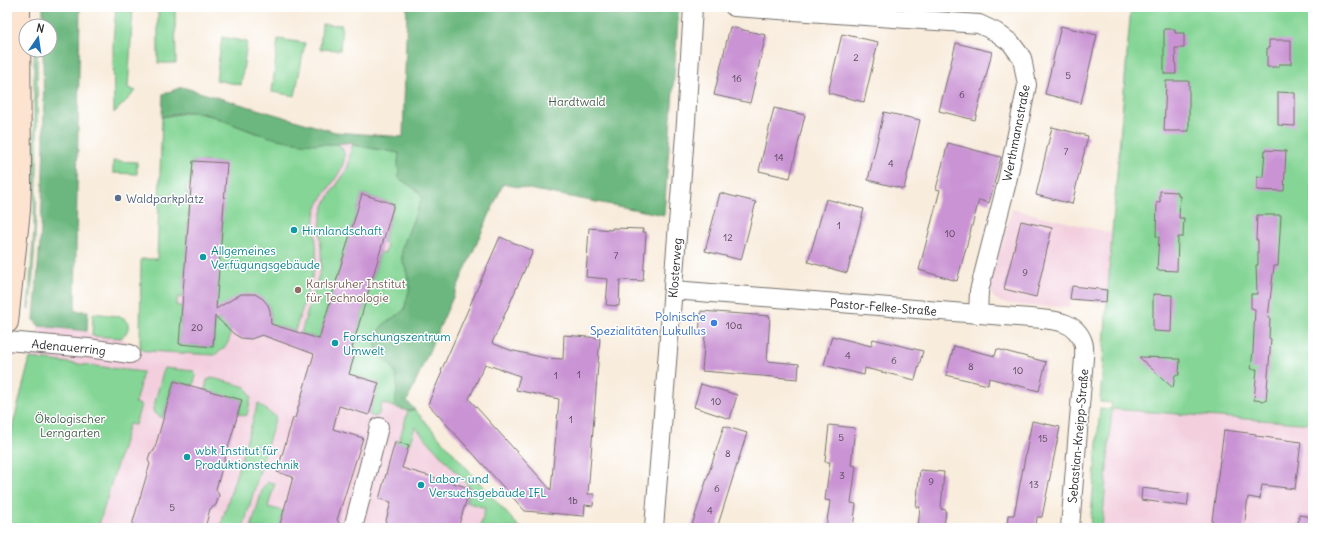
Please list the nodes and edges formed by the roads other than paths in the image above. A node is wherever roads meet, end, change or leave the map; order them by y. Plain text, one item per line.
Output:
1 (19, 7) edge
2 (693, 7) edge
3 (734, 7) edge
4 (673, 290) junction
5 (978, 314) junction
6 (7, 322) edge
7 (7, 341) edge
8 (1084, 343) joint
9 (130, 354) dead end
10 (379, 427) dead end
11 (353, 528) edge
12 (654, 528) edge
13 (1070, 528) edge

1 - 6 main road
2 - 4 street, Klosterweg
3 - 5 street, Werthmannstraße
4 - 5 street, Pastor-Felke-Straße
4 - 12 street, Klosterweg
5 - 8 street, Pastor-Felke-Straße
7 - 9 street, Adenauerring
8 - 13 street, Sebastian-Kneipp-Straße
10 - 11 street

